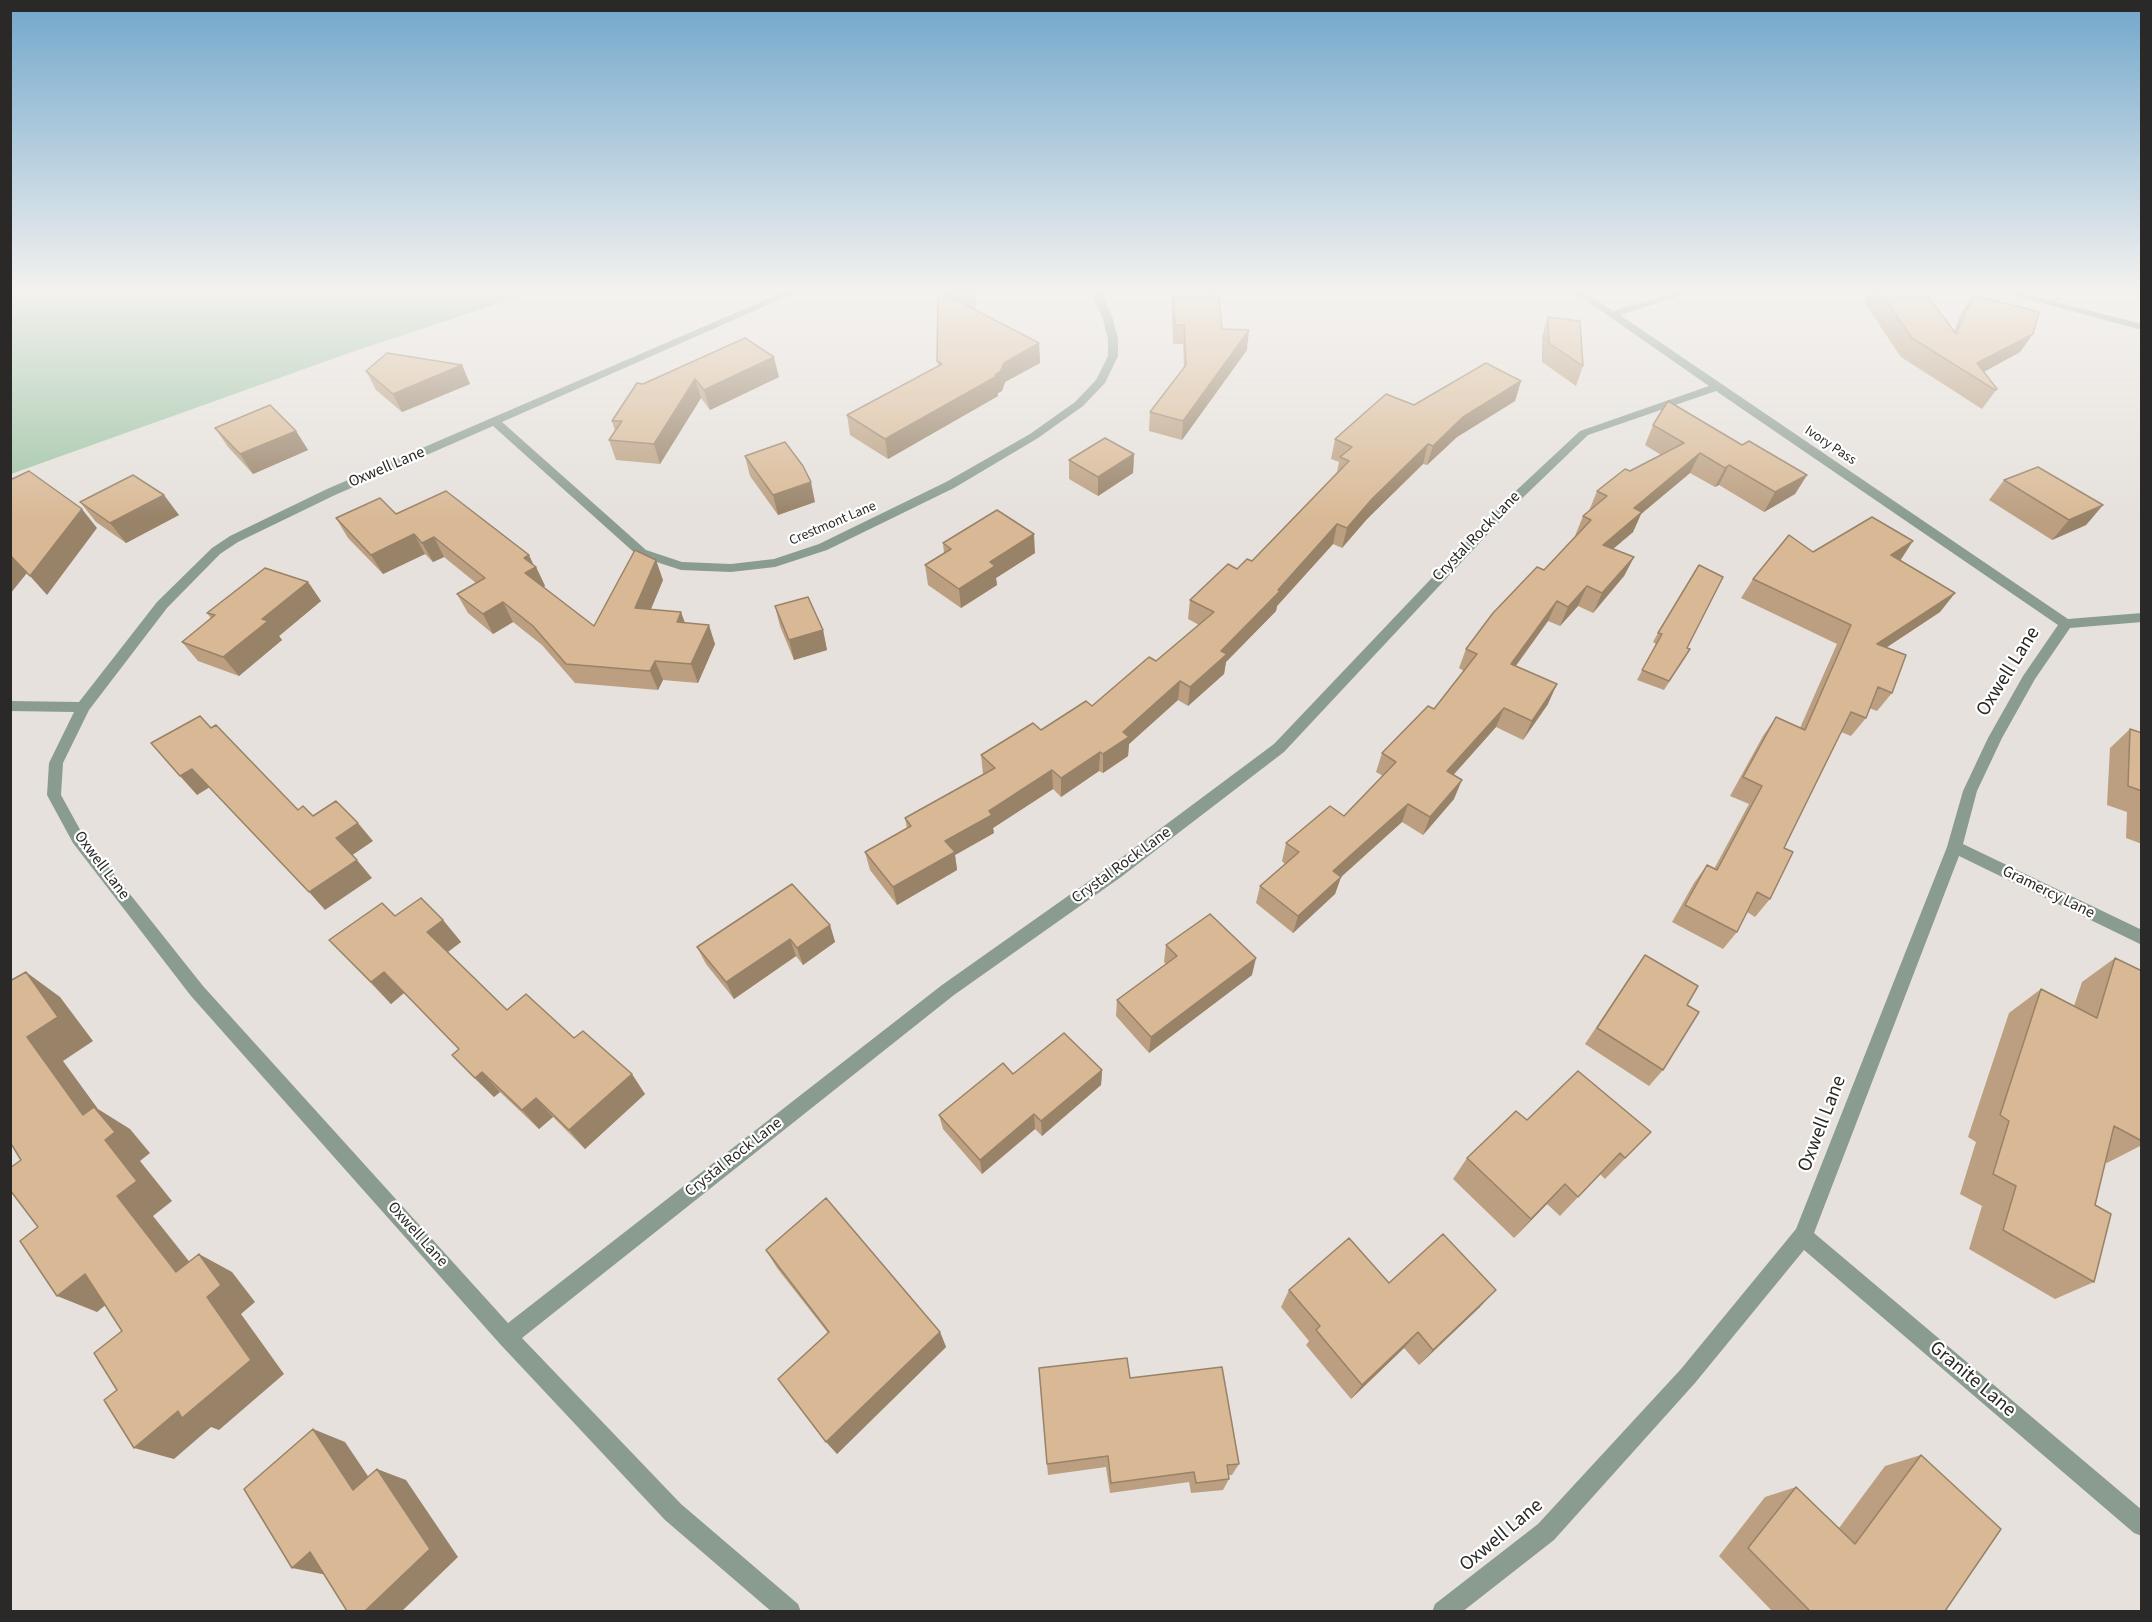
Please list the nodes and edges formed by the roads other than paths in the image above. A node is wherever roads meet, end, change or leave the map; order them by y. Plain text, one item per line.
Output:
1 (619, 368) edge
2 (1107, 368) edge
3 (1689, 368) edge
4 (1716, 387) junction
5 (495, 422) junction
6 (2142, 617) edge
7 (2066, 624) junction
8 (10, 706) edge
9 (83, 707) junction
10 (1955, 847) junction
11 (2142, 938) edge
12 (1803, 1236) junction
13 (507, 1337) junction
14 (2142, 1525) edge
15 (790, 1611) edge
16 (1443, 1611) edge

1 - 5 street, Oxwell Lane
2 - 5 street, Crestmont Lane
3 - 4 street, Ivory Pass
4 - 7 street, Ivory Pass
4 - 13 street, Crystal Rock Lane
5 - 9 street, Oxwell Lane
6 - 7 street, Oxwell Lane
7 - 10 street, Oxwell Lane
8 - 9 street
9 - 13 street, Oxwell Lane
10 - 11 street, Gramercy Lane
10 - 12 street, Oxwell Lane
12 - 14 street, Granite Lane
12 - 16 street, Oxwell Lane
13 - 15 street, Oxwell Lane

